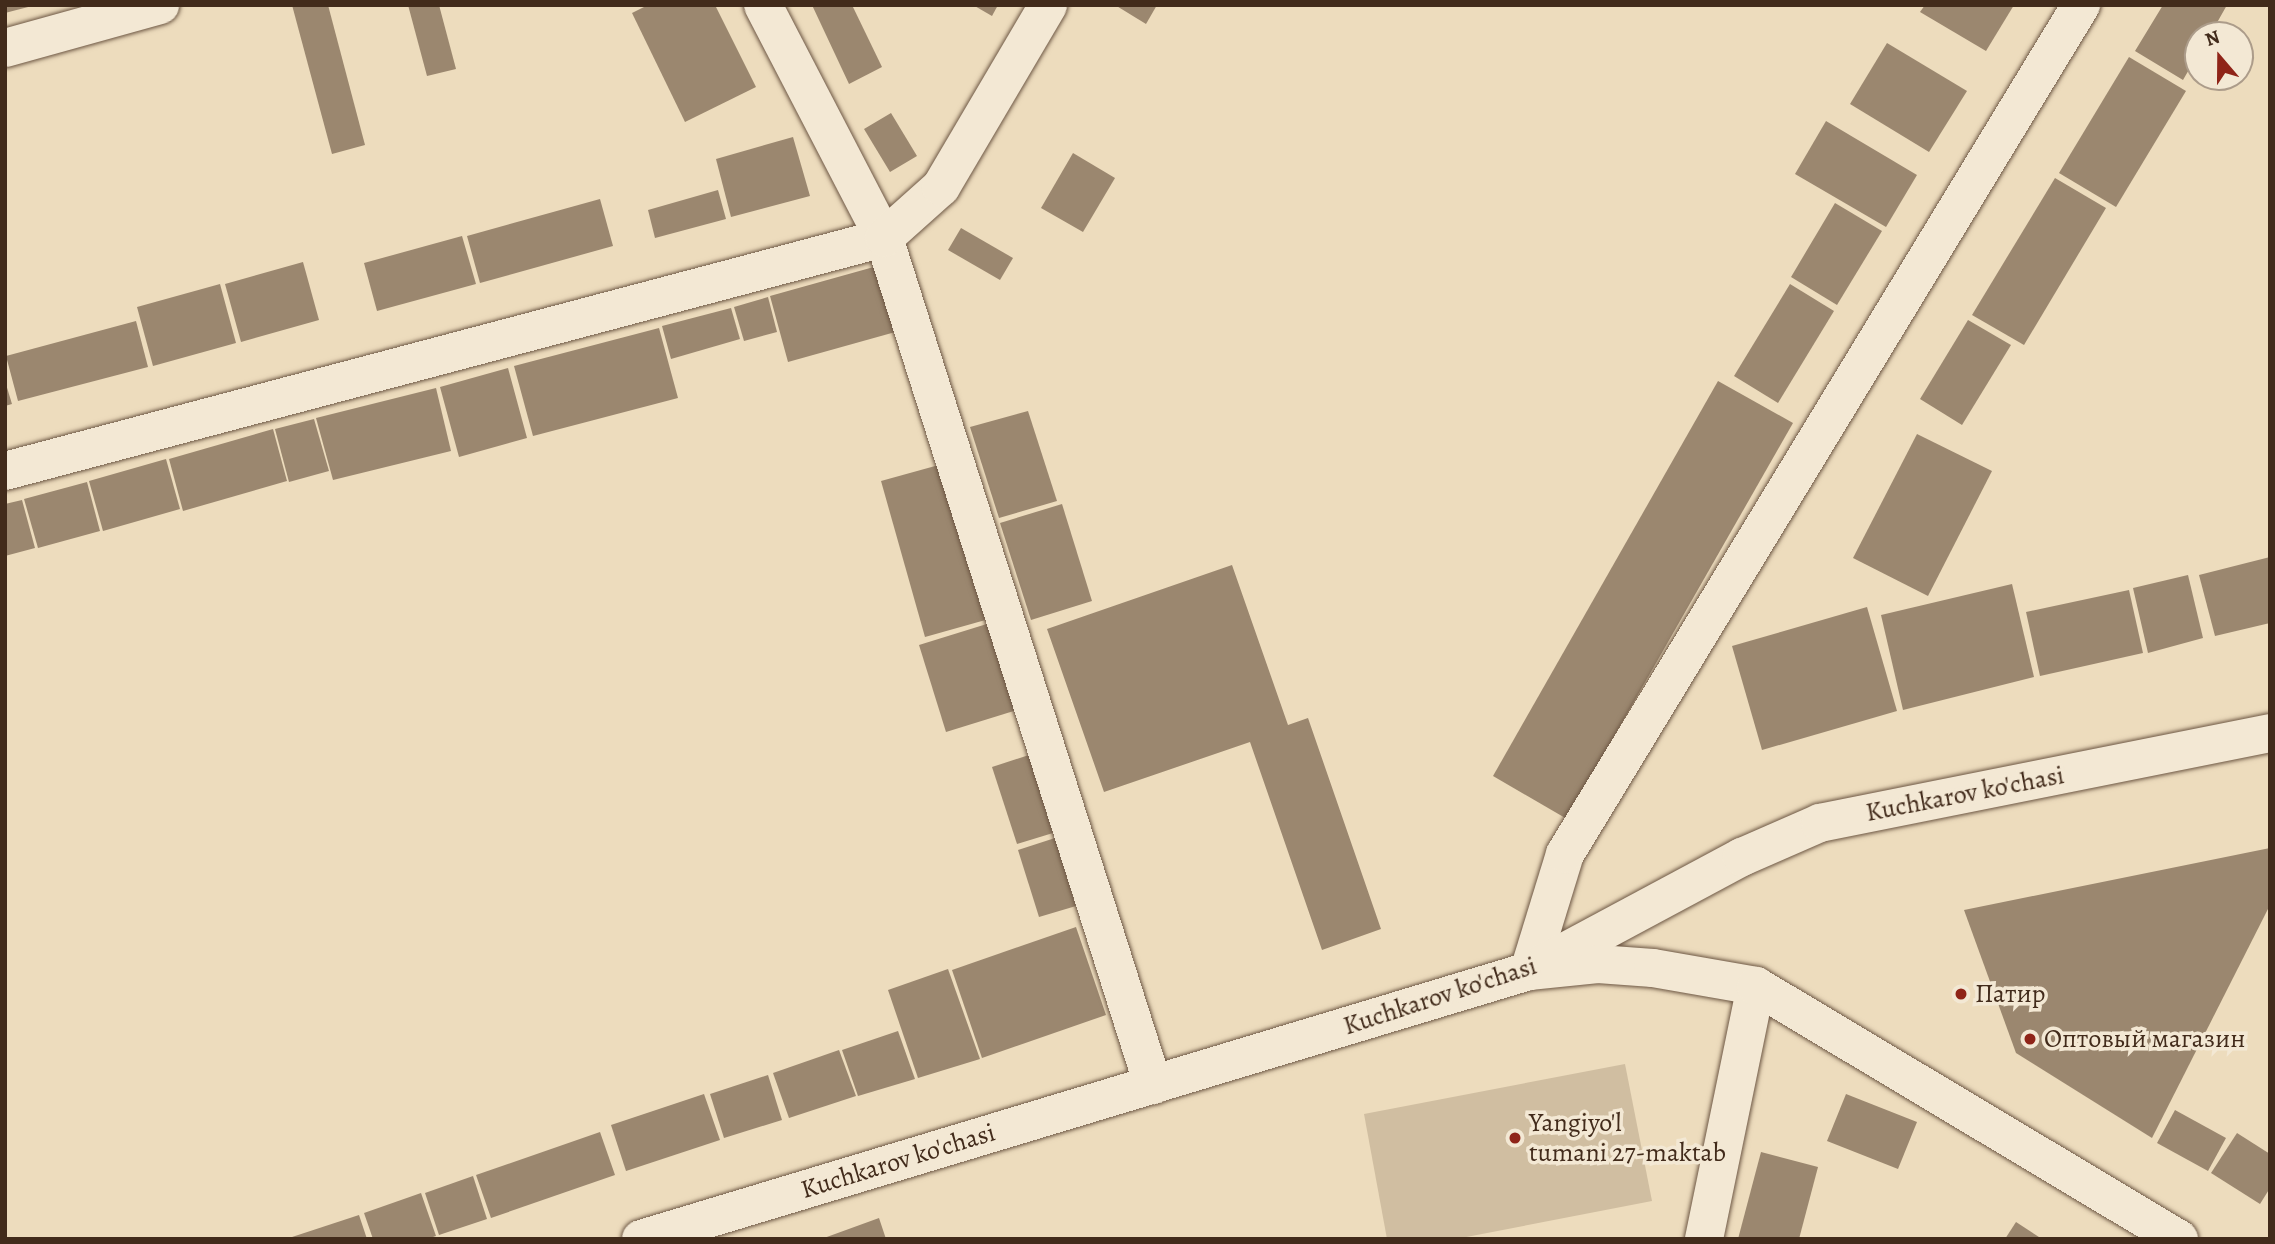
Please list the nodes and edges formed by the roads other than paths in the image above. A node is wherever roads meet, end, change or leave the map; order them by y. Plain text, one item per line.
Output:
1 (160, 5) edge
2 (763, 5) edge
3 (1048, 5) edge
4 (2081, 5) edge
5 (5, 48) edge
6 (884, 238) junction
7 (5, 471) edge
8 (2270, 733) edge
9 (1529, 971) junction
10 (1756, 986) junction
11 (1153, 1085) junction
12 (641, 1239) edge
13 (1704, 1239) edge
14 (2179, 1239) edge

1 - 5 street
2 - 6 street
3 - 6 street
4 - 9 street
6 - 7 street
6 - 11 street
8 - 9 street, Kuchkarov ko'chasi
9 - 10 street
9 - 11 street, Kuchkarov ko'chasi
10 - 13 street
10 - 14 street
11 - 12 street, Kuchkarov ko'chasi

